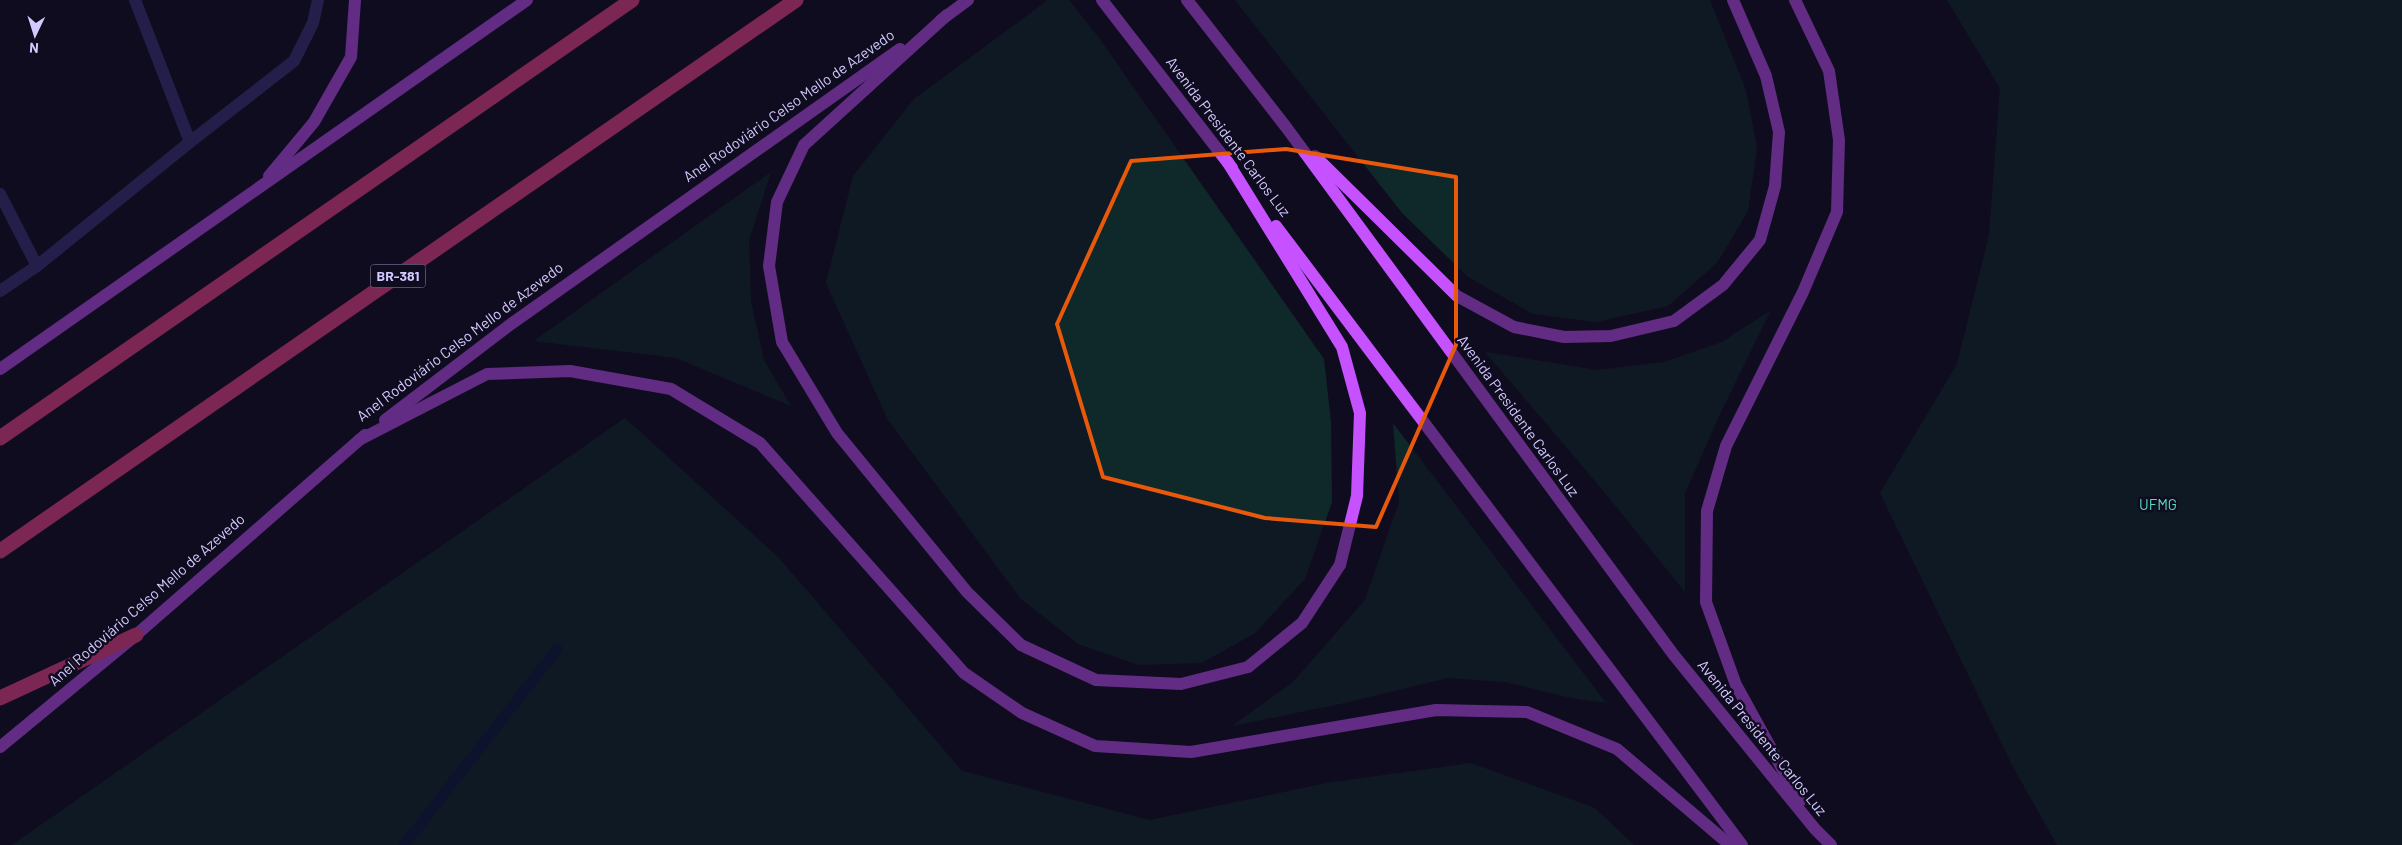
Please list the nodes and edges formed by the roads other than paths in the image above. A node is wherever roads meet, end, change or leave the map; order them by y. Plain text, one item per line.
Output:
1 (134, 0) edge
2 (318, 0) edge
3 (355, 0) edge
4 (527, 0) edge
5 (632, 0) edge
6 (796, 0) edge
7 (968, 0) edge
8 (1102, 0) edge
9 (1186, 0) edge
10 (1733, 0) edge
11 (1795, 0) edge
12 (947, 15) junction
13 (1286, 127) junction
14 (190, 142) junction
15 (1227, 161) junction
16 (259, 189) junction
17 (0, 194) edge
18 (37, 266) junction
19 (0, 291) edge
20 (0, 369) edge
21 (0, 438) edge
22 (359, 440) junction
23 (0, 551) edge
24 (136, 635) junction
25 (0, 698) edge
26 (0, 746) edge
27 (1815, 829) junction
28 (1730, 845) edge
29 (1742, 845) edge
30 (1831, 845) edge

1 - 14 lane
2 - 14 lane
3 - 16 main road
4 - 16 main road
5 - 21 highway
6 - 23 highway, BR-381
7 - 12 main road, Anel Rodoviário Celso Mello de Azevedo
8 - 15 main road, Avenida Presidente Carlos Luz
9 - 13 main road, Avenida Presidente Carlos Luz
10 - 13 main road
11 - 27 main road
12 - 15 main road
12 - 22 main road, Anel Rodoviário Celso Mello de Azevedo
13 - 27 main road, Avenida Presidente Carlos Luz
14 - 18 lane
15 - 29 main road, Avenida Presidente Carlos Luz
16 - 20 main road
17 - 18 lane
18 - 19 lane
22 - 24 main road, Anel Rodoviário Celso Mello de Azevedo
22 - 28 main road
24 - 25 highway
24 - 26 main road, Anel Rodoviário Celso Mello de Azevedo
27 - 30 main road, Avenida Presidente Carlos Luz

